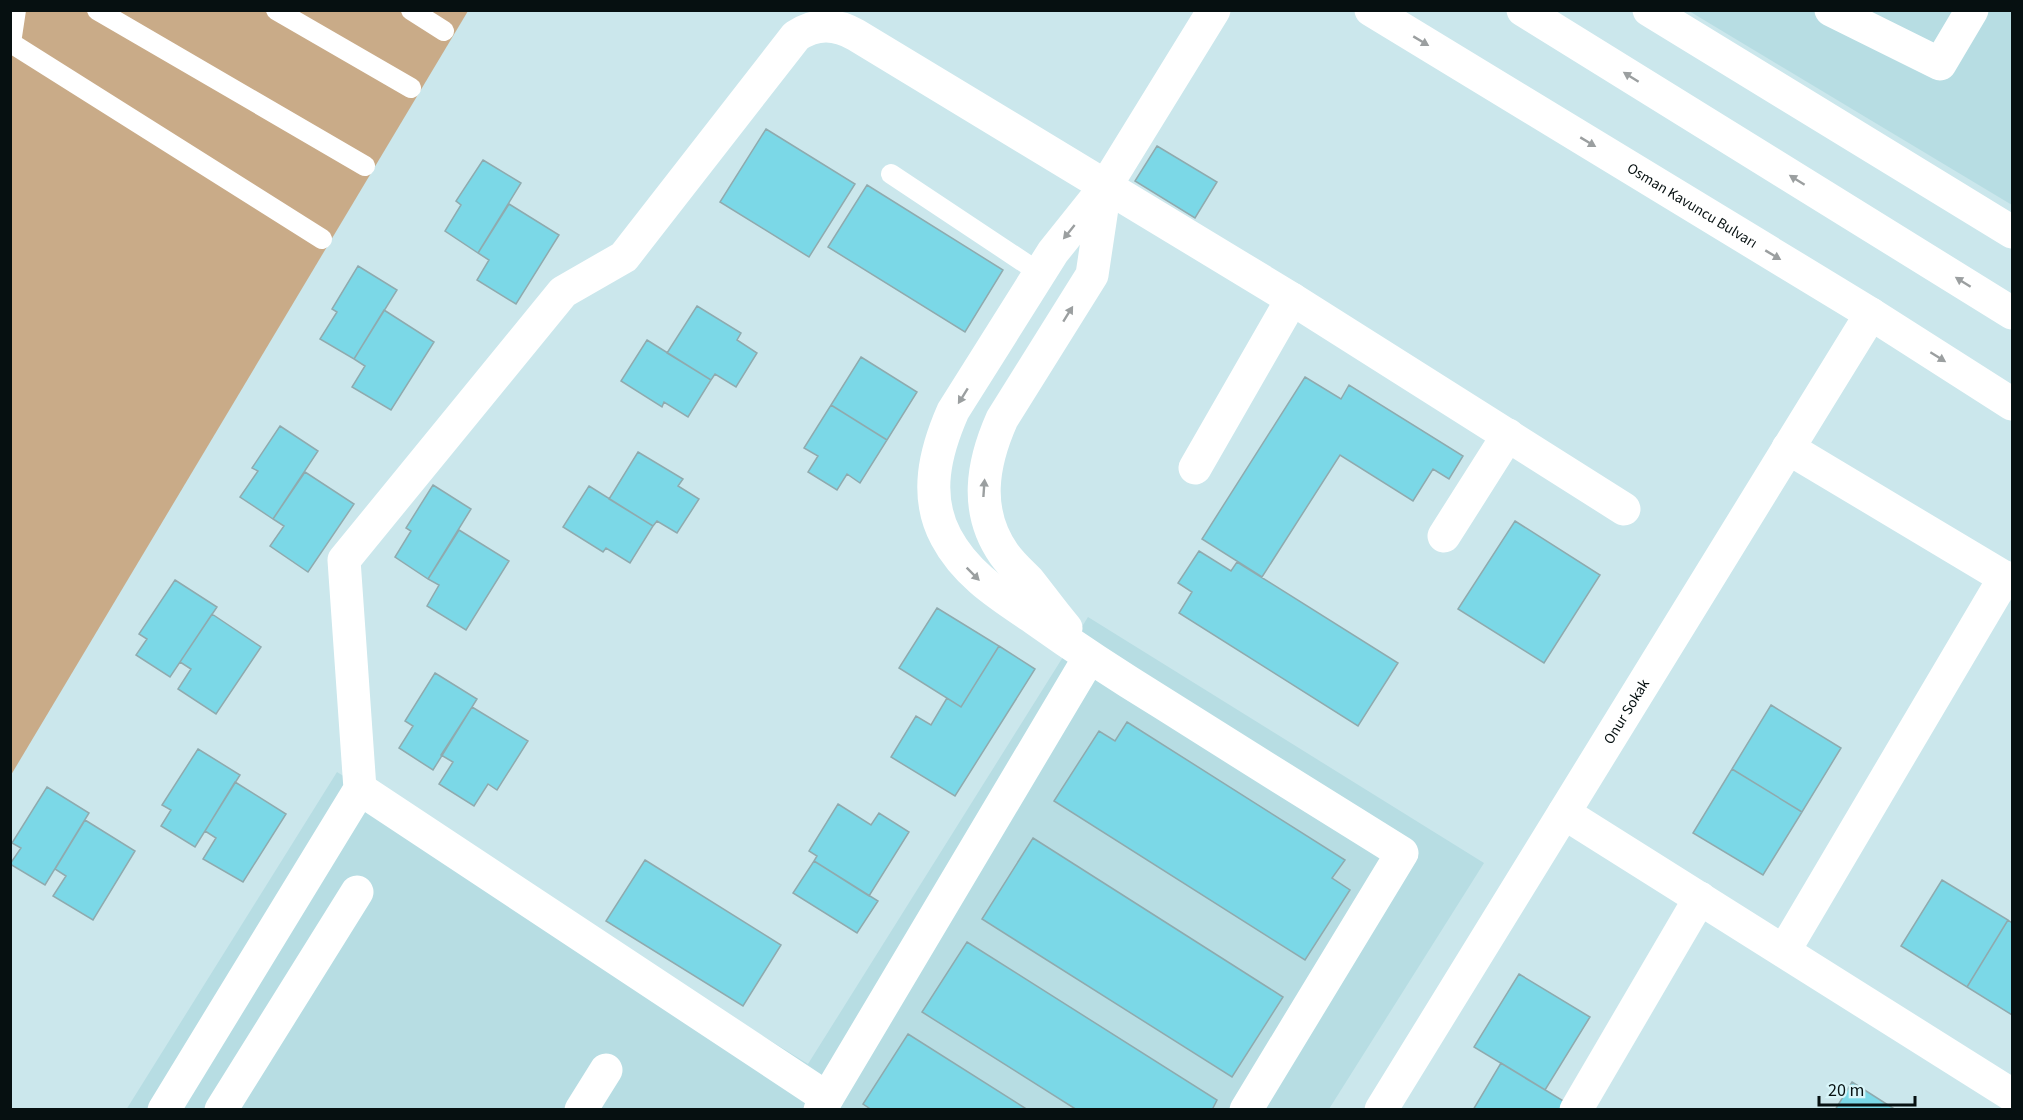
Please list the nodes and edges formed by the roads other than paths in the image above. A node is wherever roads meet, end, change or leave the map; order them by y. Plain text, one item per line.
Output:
1 (16, 10) edge
2 (97, 10) edge
3 (276, 10) edge
4 (411, 10) edge
5 (1214, 10) edge
6 (1371, 10) edge
7 (1523, 10) edge
8 (1649, 10) edge
9 (1831, 10) edge
10 (1972, 10) edge
11 (444, 31) dead end
12 (411, 88) dead end
13 (365, 166) dead end
14 (891, 174) dead end
15 (1105, 187) junction
16 (2013, 232) edge
17 (322, 239) dead end
18 (1040, 273) junction
19 (1292, 299) junction
20 (2013, 313) edge
21 (1871, 314) junction
22 (2013, 404) edge
23 (1508, 435) junction
24 (1788, 448) junction
25 (1195, 468) dead end
26 (1624, 509) dead end
27 (1443, 536) dead end
28 (2009, 580) edge
29 (1089, 658) junction
30 (360, 789) junction
31 (1564, 813) junction
32 (357, 892) dead end
33 (1700, 898) junction
34 (1784, 951) junction
35 (606, 1070) dead end
36 (2013, 1095) edge
37 (824, 1104) edge
38 (164, 1110) edge
39 (221, 1110) edge
40 (581, 1110) edge
41 (1246, 1110) edge
42 (1381, 1110) edge
43 (1576, 1110) edge

1 - 17 lane
2 - 13 lane
3 - 12 lane
4 - 11 lane
5 - 15 main road
6 -> 21 main road, Osman Kavuncu Bulvarı
20 -> 7 main road
8 - 16 main road
9 - 10 main road
14 - 18 lane
15 -> 18 main road
15 - 19 main road
29 -> 15 main road
15 - 30 main road
18 -> 29 main road
19 - 23 main road
19 - 25 main road
21 -> 22 main road, Osman Kavuncu Bulvarı
21 - 24 main road, Onur Sokak
23 - 26 main road
23 - 27 main road
24 - 28 main road
24 - 31 main road, Onur Sokak
28 - 34 main road
29 - 37 main road
29 - 41 main road
30 - 37 main road
30 - 38 main road
31 - 33 main road
31 - 42 main road, Onur Sokak
32 - 39 main road
33 - 34 main road
33 - 43 main road
34 - 36 main road
35 - 40 main road

